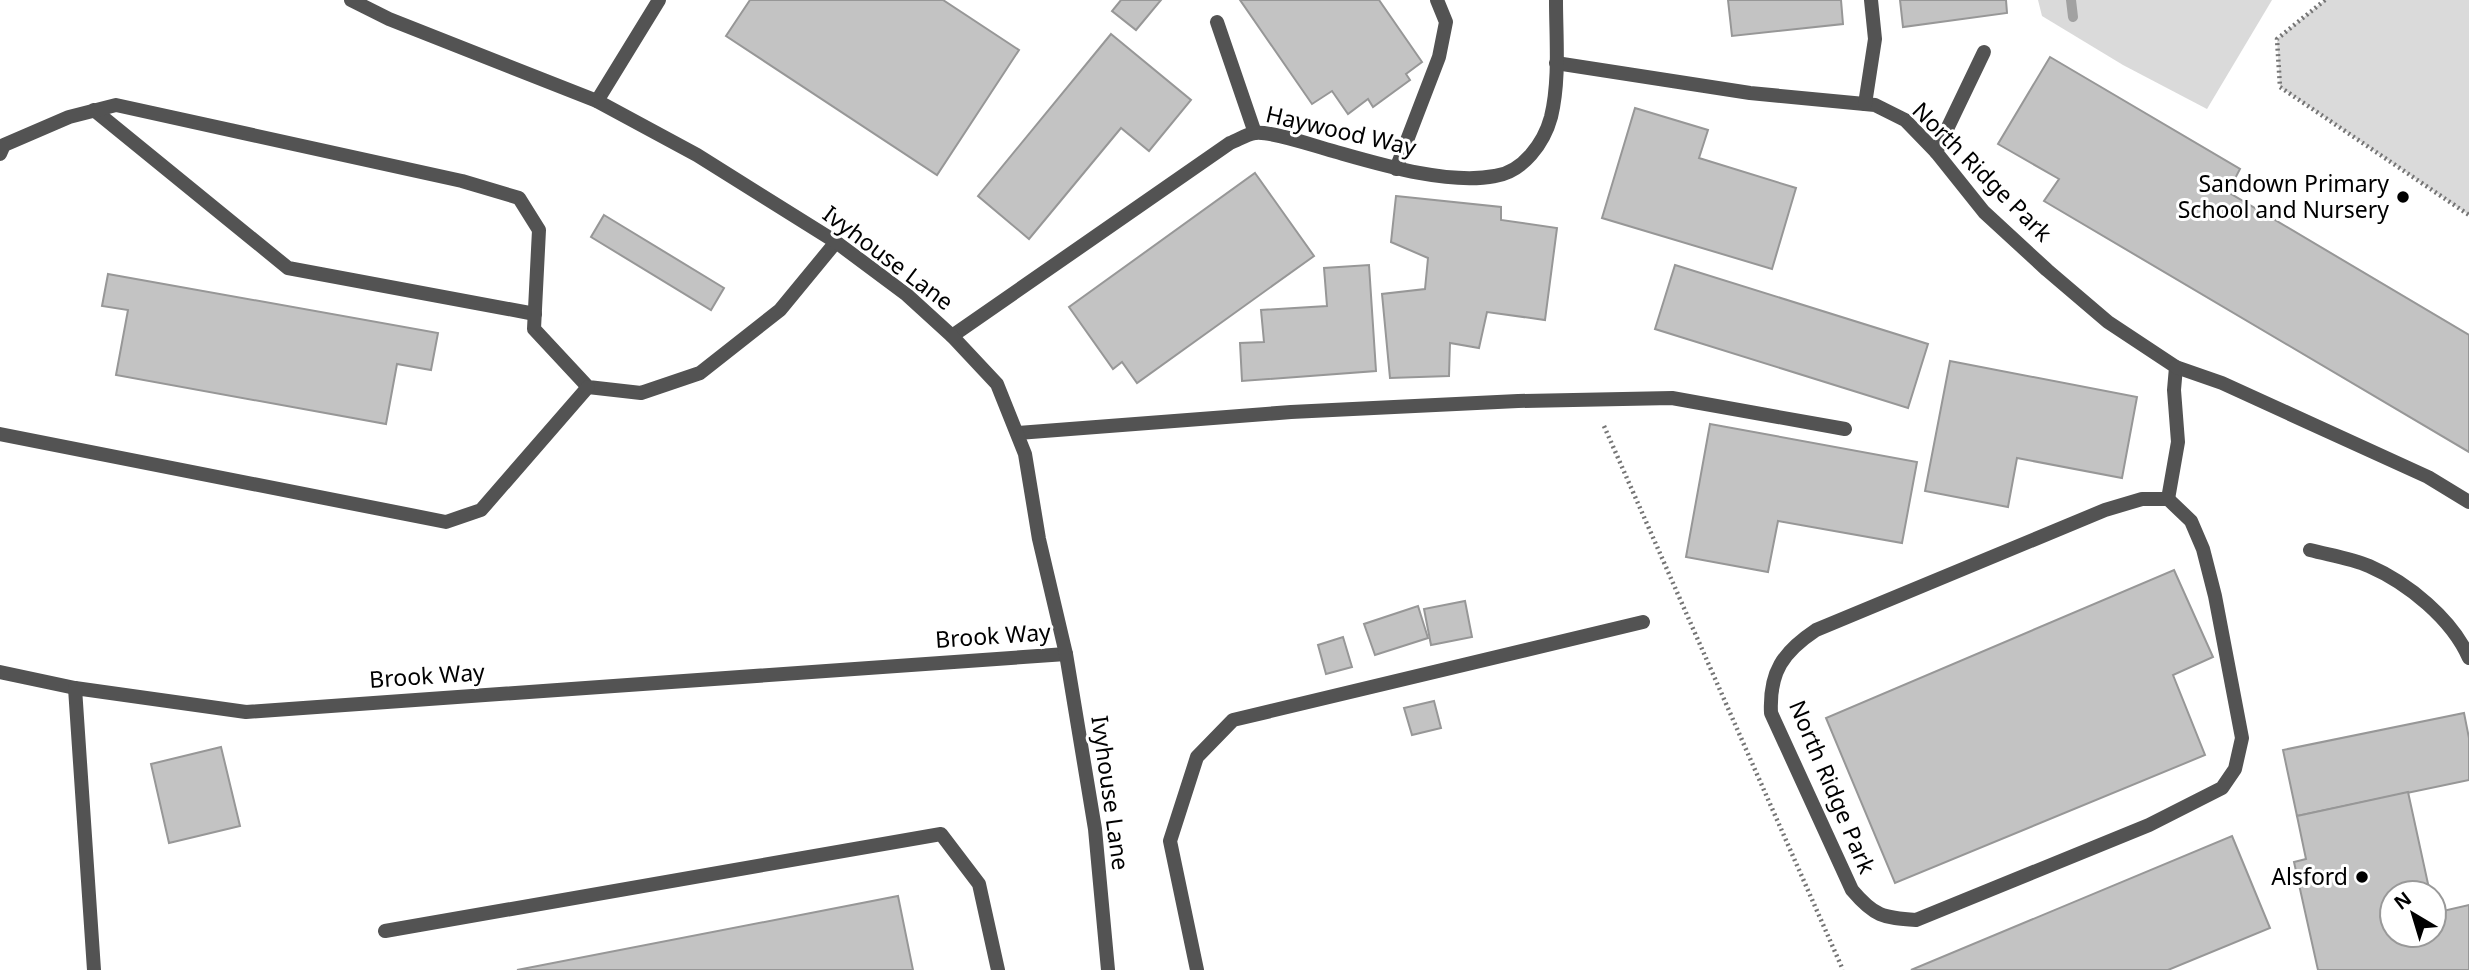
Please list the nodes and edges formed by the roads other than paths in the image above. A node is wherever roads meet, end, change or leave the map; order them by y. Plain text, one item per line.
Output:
1 (351, 0) edge
2 (659, 0) edge
3 (1437, 0) edge
4 (1556, 0) edge
5 (1871, 0) edge
6 (1217, 22) dead end
7 (1984, 52) dead end
8 (1556, 63) junction
9 (597, 102) junction
10 (1865, 104) junction
11 (94, 110) junction
12 (1255, 133) junction
13 (1936, 152) junction
14 (0, 154) edge
15 (1396, 169) junction
16 (836, 242) junction
17 (535, 314) junction
18 (952, 336) junction
19 (2176, 367) junction
20 (588, 387) junction
21 (1845, 429) dead end
22 (1018, 433) junction
23 (0, 434) edge
24 (2168, 499) junction
25 (2469, 502) edge
26 (2310, 550) dead end
27 (1643, 622) dead end
28 (1066, 654) junction
29 (2469, 658) edge
30 (0, 672) edge
31 (75, 688) junction
32 (385, 930) dead end
33 (94, 970) edge
34 (998, 970) edge
35 (1108, 970) edge
36 (1197, 970) edge

1 - 9 street, Ivyhouse Lane
2 - 9 street
3 - 15 street
4 - 8 street, Haywood Way
5 - 10 street
6 - 12 street
7 - 13 street
8 - 10 street, North Ridge Park
8 - 15 street, Haywood Way
9 - 16 street, Ivyhouse Lane
10 - 13 street, North Ridge Park
11 - 14 street
11 - 17 street
11 - 17 street
12 - 15 street, Haywood Way
12 - 18 street, Haywood Way
13 - 19 street, North Ridge Park
16 - 18 street, Ivyhouse Lane
16 - 20 street
17 - 20 street
18 - 22 street, Ivyhouse Lane
19 - 24 street
19 - 25 street, North Ridge Park
20 - 23 street
21 - 22 street
22 - 28 street, Ivyhouse Lane
24 - 24 street, North Ridge Park
26 - 29 street
27 - 36 street
28 - 31 street, Brook Way
28 - 35 street, Ivyhouse Lane
30 - 31 street, Brook Way
31 - 33 street
32 - 34 street

